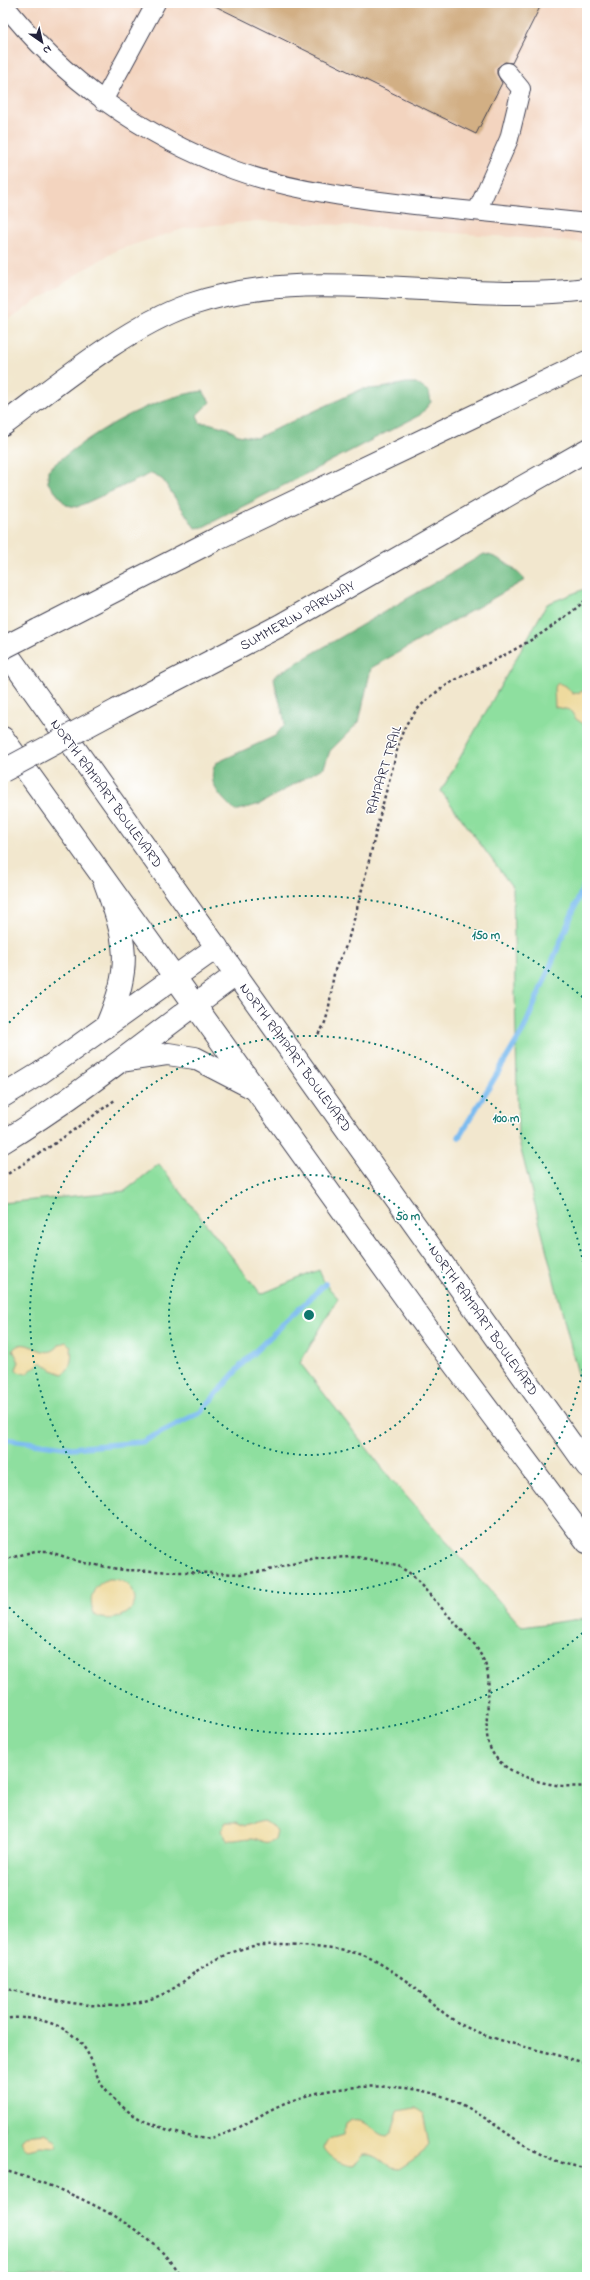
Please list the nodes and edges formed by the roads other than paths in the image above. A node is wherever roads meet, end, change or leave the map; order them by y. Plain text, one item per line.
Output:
1 (3, 3) edge
2 (156, 3) edge
3 (507, 72) dead end
4 (103, 101) junction
5 (477, 211) junction
6 (587, 223) edge
7 (587, 289) edge
8 (587, 362) edge
9 (3, 425) edge
10 (587, 450) edge
11 (3, 648) edge
12 (3, 738) edge
13 (3, 771) edge
14 (104, 880) junction
15 (217, 947) junction
16 (236, 974) junction
17 (174, 978) junction
18 (193, 1005) junction
19 (106, 1027) junction
20 (119, 1061) junction
21 (255, 1089) junction
22 (3, 1096) edge
23 (3, 1142) edge
24 (587, 1466) edge
25 (587, 1542) edge

1 - 4 lane
2 - 4 lane
3 - 5 lane
4 - 5 lane
5 - 6 lane
7 - 9 main road
8 - 11 main road, bridge
10 - 13 main road, SUMMERLIN PARKWAY, bridge
11 - 15 main road, NORTH RAMPART BOULEVARD
12 - 14 main road
14 - 17 main road
14 - 19 main road
15 - 16 main road, NORTH RAMPART BOULEVARD
15 - 17 main road
16 - 18 main road
16 - 24 main road, NORTH RAMPART BOULEVARD
17 - 18 main road
17 - 19 main road
18 - 20 main road
18 - 21 main road
19 - 22 main road
20 - 21 main road
20 - 23 main road
21 - 25 main road

